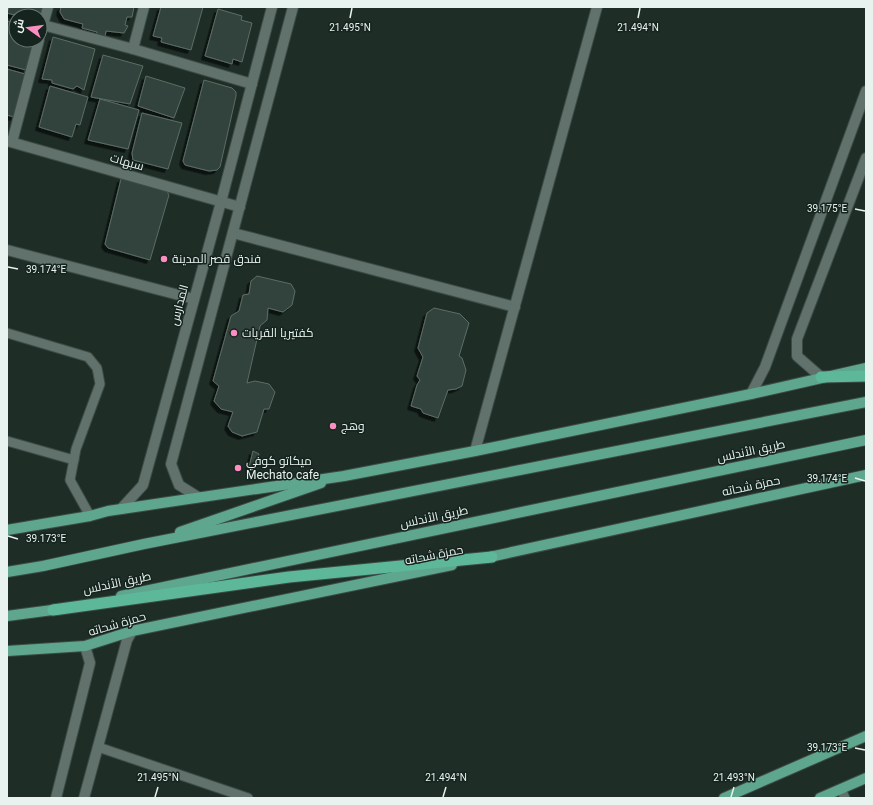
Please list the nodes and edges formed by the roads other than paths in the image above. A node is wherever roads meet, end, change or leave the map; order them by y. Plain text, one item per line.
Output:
1 (144, 7) edge
2 (272, 7) edge
3 (293, 7) edge
4 (597, 7) edge
5 (48, 26) edge
6 (37, 48) edge
7 (133, 49) junction
8 (252, 84) junction
9 (866, 91) edge
10 (10, 142) edge
11 (866, 158) edge
12 (221, 202) junction
13 (240, 207) junction
14 (233, 232) junction
15 (7, 250) edge
16 (194, 299) junction
17 (515, 307) junction
18 (7, 333) edge
19 (866, 368) edge
20 (866, 376) edge
21 (821, 378) junction
22 (751, 394) junction
23 (866, 402) edge
24 (7, 440) edge
25 (866, 440) edge
26 (476, 451) junction
27 (74, 460) junction
28 (866, 470) edge
29 (866, 475) edge
30 (344, 476) junction
31 (820, 484) junction
32 (198, 497) junction
33 (121, 509) junction
34 (90, 516) junction
35 (7, 530) edge
36 (144, 544) junction
37 (492, 557) junction
38 (7, 572) edge
39 (53, 610) junction
40 (7, 616) edge
41 (132, 631) junction
42 (85, 646) junction
43 (7, 651) edge
44 (866, 736) edge
45 (98, 747) junction
46 (866, 778) edge
47 (843, 794) edge
48 (56, 798) edge
49 (84, 798) edge
50 (248, 798) edge
51 (724, 798) edge
52 (820, 798) edge

1 - 7 street
2 - 8 street, المدارس
3 - 13 street
4 - 17 street
5 - 7 street
6 - 10 street
7 - 8 street
8 - 12 street, المدارس
9 - 22 street
10 - 12 street, سبهات
11 - 21 street
12 - 13 street, سبهات
12 - 16 street, المدارس
13 - 14 street
14 - 17 street
14 - 32 street
15 - 16 street
16 - 33 street, المدارس
17 - 26 street
18 - 27 lane
19 - 21 main road
20 - 21 highway
21 - 22 main road
22 - 26 main road
23 - 36 main road
24 - 27 lane
25 - 39 main road, طريق الأندلس
26 - 30 main road
27 - 34 lane
28 - 31 main road
29 - 31 main road, حمزة شحاته
30 - 32 main road
30 - 36 main road
31 - 37 main road, حمزة شحاته
32 - 33 main road
33 - 34 main road
34 - 35 main road
36 - 38 main road
37 - 39 highway
37 - 41 main road, حمزة شحاته
39 - 40 main road, طريق الأندلس
41 - 42 main road, حمزة شحاته
41 - 45 street
42 - 43 main road, حمزة شحاته
42 - 48 street
44 - 51 main road
45 - 49 street
45 - 50 lane
46 - 47 main road
47 - 52 main road

